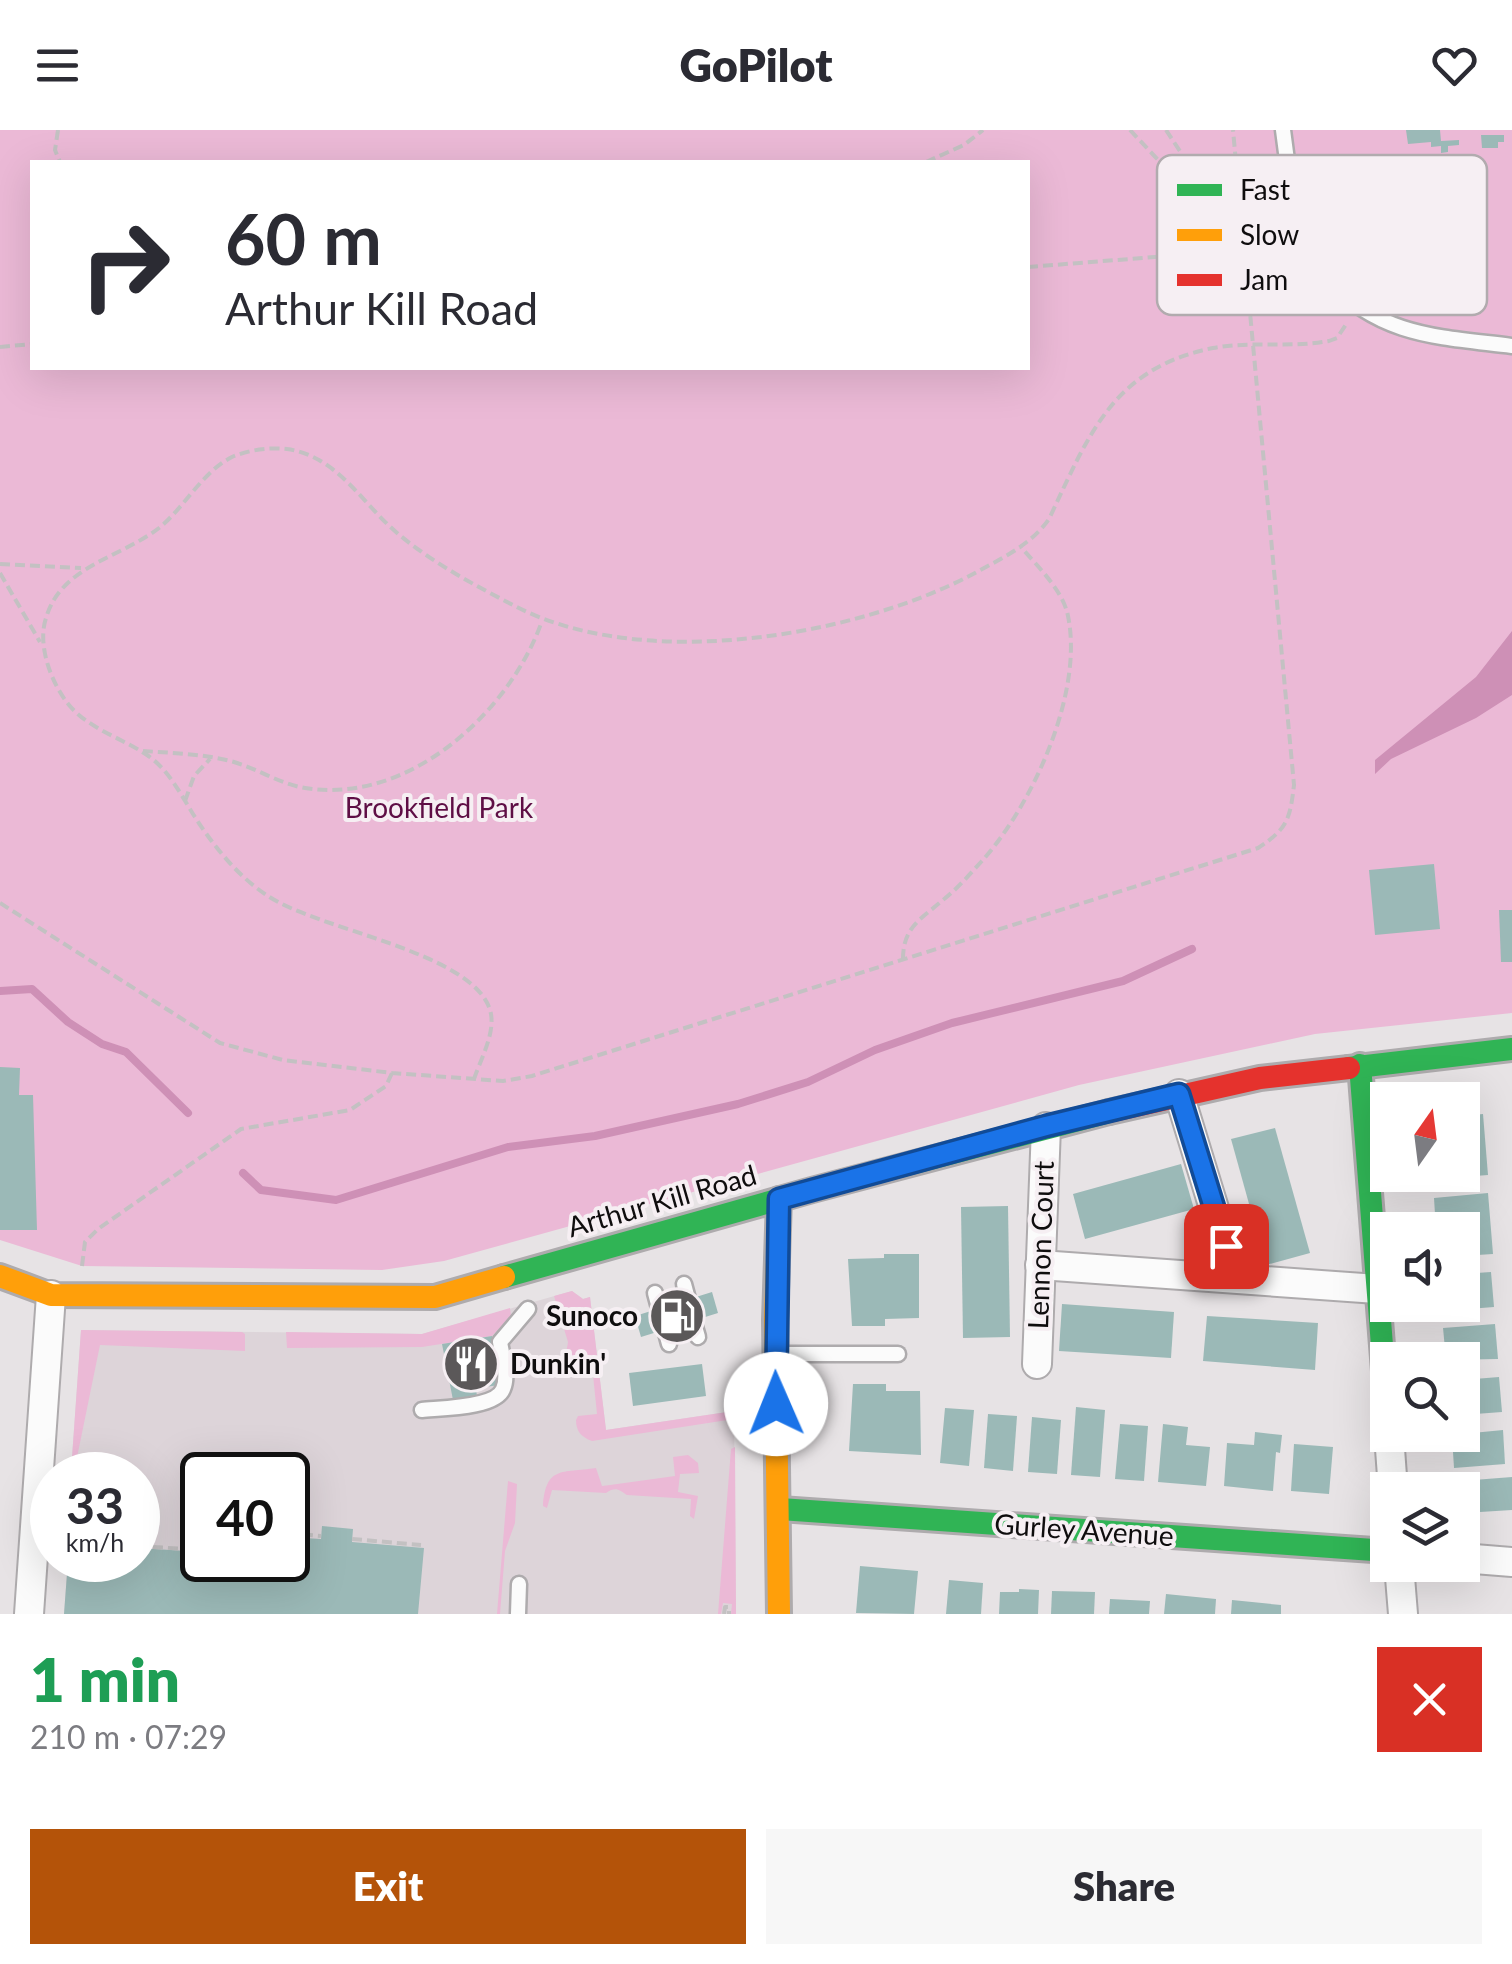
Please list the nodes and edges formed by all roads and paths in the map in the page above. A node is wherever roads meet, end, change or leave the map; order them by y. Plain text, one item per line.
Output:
1 (58, 130) edge
2 (983, 130) edge
3 (1130, 130) edge
4 (1166, 130) edge
5 (1233, 130) edge
6 (1283, 130) edge
7 (1183, 155) edge
8 (1235, 155) edge
9 (1287, 155) edge
10 (1157, 159) edge
11 (59, 160) edge
12 (930, 160) edge
13 (1157, 257) edge
14 (1030, 267) edge
15 (1250, 315) edge
16 (1371, 315) edge
17 (1337, 338) dead end
18 (30, 344) edge
19 (1253, 345) junction
20 (1512, 346) edge
21 (0, 347) edge
22 (1021, 547) junction
23 (0, 564) edge
24 (86, 569) junction
25 (0, 573) edge
26 (542, 619) junction
27 (42, 646) junction
28 (138, 750) junction
29 (213, 758) junction
30 (185, 801) junction
31 (0, 903) edge
32 (903, 959) junction
33 (1512, 1049) edge
34 (1360, 1065) junction
35 (392, 1073) junction
36 (474, 1079) junction
37 (1179, 1094) junction
38 (1046, 1126) junction
39 (779, 1199) junction
40 (1371, 1212) edge
41 (1040, 1265) junction
42 (82, 1266) dead end
43 (0, 1276) edge
44 (1235, 1278) junction
45 (1370, 1288) edge
46 (51, 1295) junction
47 (528, 1309) dead end
48 (694, 1320) dead end
49 (698, 1336) dead end
50 (776, 1354) junction
51 (898, 1354) dead end
52 (1036, 1364) dead end
53 (422, 1410) dead end
54 (780, 1509) junction
55 (310, 1535) edge
56 (321, 1536) dead end
57 (352, 1539) dead end
58 (422, 1545) dead end
59 (1370, 1550) edge
60 (1480, 1559) edge
61 (1512, 1562) edge
62 (1400, 1582) edge
63 (520, 1584) dead end
64 (29, 1614) edge
65 (518, 1614) edge
66 (779, 1614) edge
67 (1403, 1614) edge

1 - 11 path
2 - 12 path
3 - 10 path
4 - 7 path
5 - 8 path
6 - 9 lane
13 - 14 path
15 - 19 path
16 - 20 lane
17 - 19 path
18 - 21 path
19 - 22 path
19 - 32 path
22 - 26 path
22 - 32 path
23 - 24 path
24 - 26 path
24 - 27 path
25 - 27 path
26 - 29 path
27 - 28 path
28 - 29 path
28 - 30 path
29 - 30 path
30 - 36 path
31 - 35 path
32 - 36 path
33 - 34 street, Arthur Kill Road
34 - 37 street, Arthur Kill Road
34 - 40 street
35 - 36 path
35 - 42 path
37 - 38 street, Arthur Kill Road
37 - 44 street
38 - 39 street, Arthur Kill Road
38 - 41 street, Lennon Court
39 - 46 street, Arthur Kill Road
39 - 50 street
41 - 44 street
41 - 52 street, Lennon Court
43 - 46 street, Arthur Kill Road
44 - 45 street
46 - 64 street
47 - 53 lane
48 - 49 lane
50 - 51 lane
50 - 54 street
54 - 59 street, Gurley Avenue
54 - 66 street
55 - 56 path
57 - 58 path
60 - 61 street
62 - 67 street
63 - 65 lane

